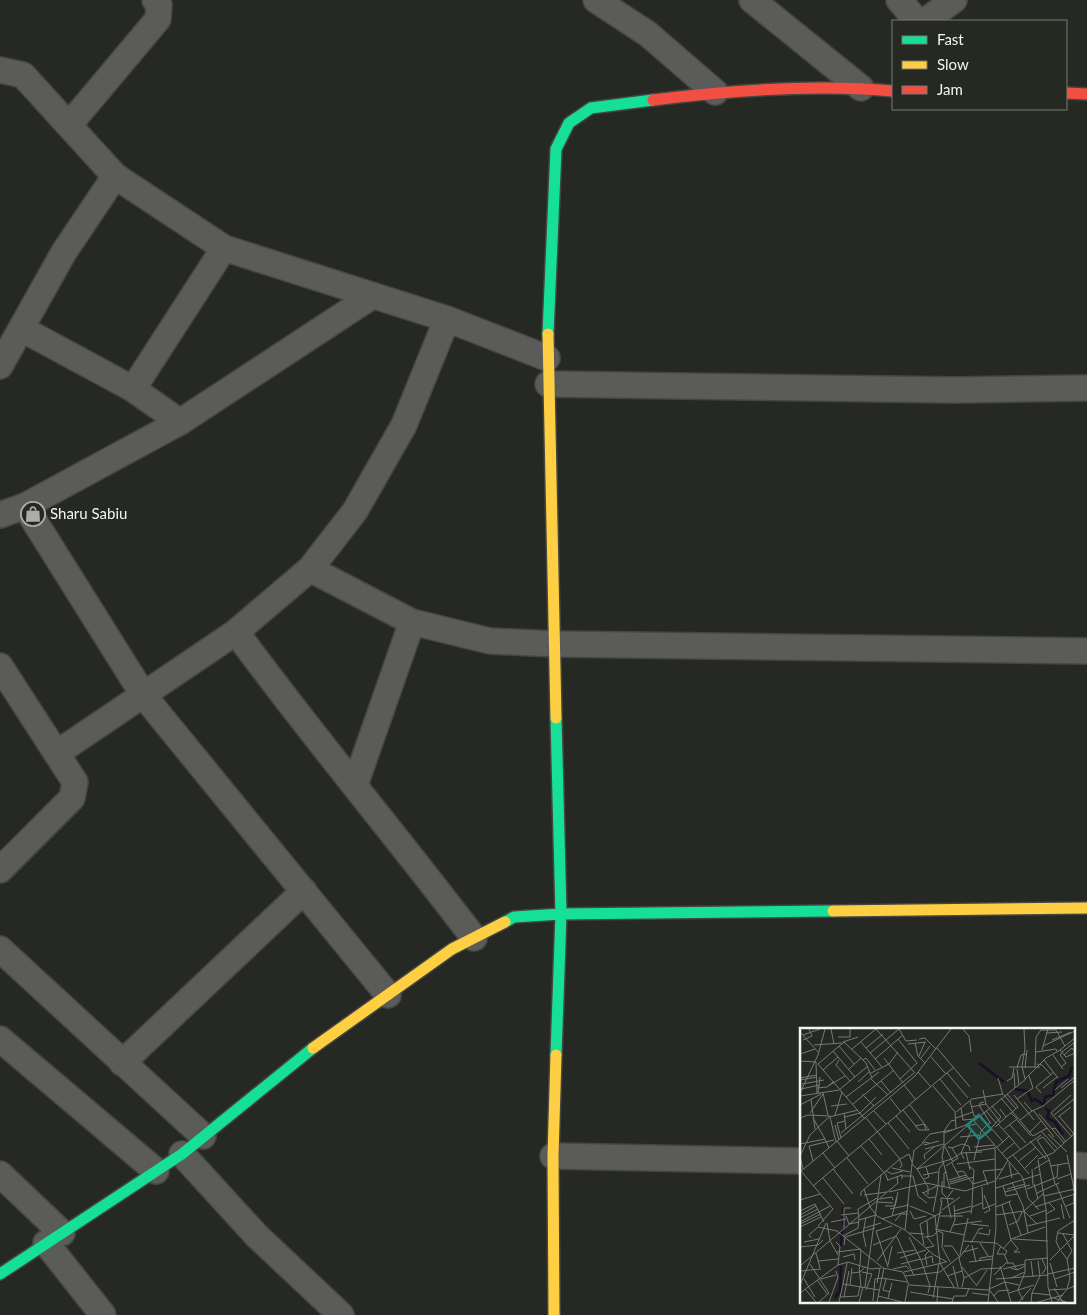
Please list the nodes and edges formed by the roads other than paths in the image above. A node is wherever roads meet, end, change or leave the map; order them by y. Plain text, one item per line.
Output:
1 (155, 0) edge
2 (596, 0) edge
3 (752, 0) edge
4 (899, 0) edge
5 (954, 0) edge
6 (916, 20) edge
7 (926, 20) edge
8 (0, 49) edge
9 (12, 72) edge
10 (861, 88) junction
11 (892, 89) edge
12 (715, 92) junction
13 (1067, 93) edge
14 (1087, 94) edge
15 (69, 125) junction
16 (115, 176) junction
17 (224, 248) junction
18 (372, 296) junction
19 (447, 319) junction
20 (22, 329) junction
21 (547, 358) junction
22 (0, 366) edge
23 (548, 384) junction
24 (1087, 388) edge
25 (133, 389) junction
26 (180, 422) junction
27 (26, 506) junction
28 (0, 515) edge
29 (310, 569) junction
30 (412, 622) junction
31 (236, 632) junction
32 (554, 644) junction
33 (1087, 651) edge
34 (0, 666) edge
35 (144, 696) junction
36 (57, 753) junction
37 (355, 785) junction
38 (0, 870) edge
39 (304, 891) junction
40 (1087, 908) edge
41 (560, 914) junction
42 (474, 938) junction
43 (0, 949) edge
44 (388, 995) junction
45 (0, 1039) edge
46 (122, 1063) junction
47 (202, 1136) junction
48 (182, 1154) junction
49 (553, 1156) junction
50 (800, 1161) edge
51 (1074, 1165) edge
52 (1087, 1166) edge
53 (156, 1171) junction
54 (0, 1174) edge
55 (54, 1238) junction
56 (0, 1274) edge
57 (103, 1315) edge
58 (341, 1315) edge
59 (554, 1315) edge

1 - 15 street
2 - 12 street
3 - 10 street
4 - 6 street
5 - 7 street
8 - 9 street
9 - 15 street
10 - 11 street
10 - 12 street
12 - 21 street
13 - 14 street
15 - 16 street
16 - 17 street
16 - 20 street
17 - 18 street
17 - 25 street
18 - 19 street
18 - 26 street
19 - 21 street
19 - 29 street
20 - 22 street
20 - 25 street
21 - 23 street
23 - 24 street
23 - 32 street
25 - 26 street
26 - 27 street
27 - 28 street
27 - 35 street
29 - 30 street
29 - 31 street
30 - 32 street
30 - 37 street
31 - 35 street
31 - 37 street
32 - 33 street
32 - 41 street
34 - 36 street
35 - 36 street
35 - 39 street
36 - 38 street
37 - 42 street
39 - 44 street
39 - 46 street
40 - 41 street
41 - 42 street
41 - 49 street
42 - 44 street
43 - 46 street
44 - 47 street
45 - 53 street
46 - 47 street
47 - 48 street
48 - 53 street
48 - 58 street
49 - 50 street
49 - 59 street
51 - 52 street
53 - 55 street
54 - 55 street
55 - 56 street
55 - 57 street

